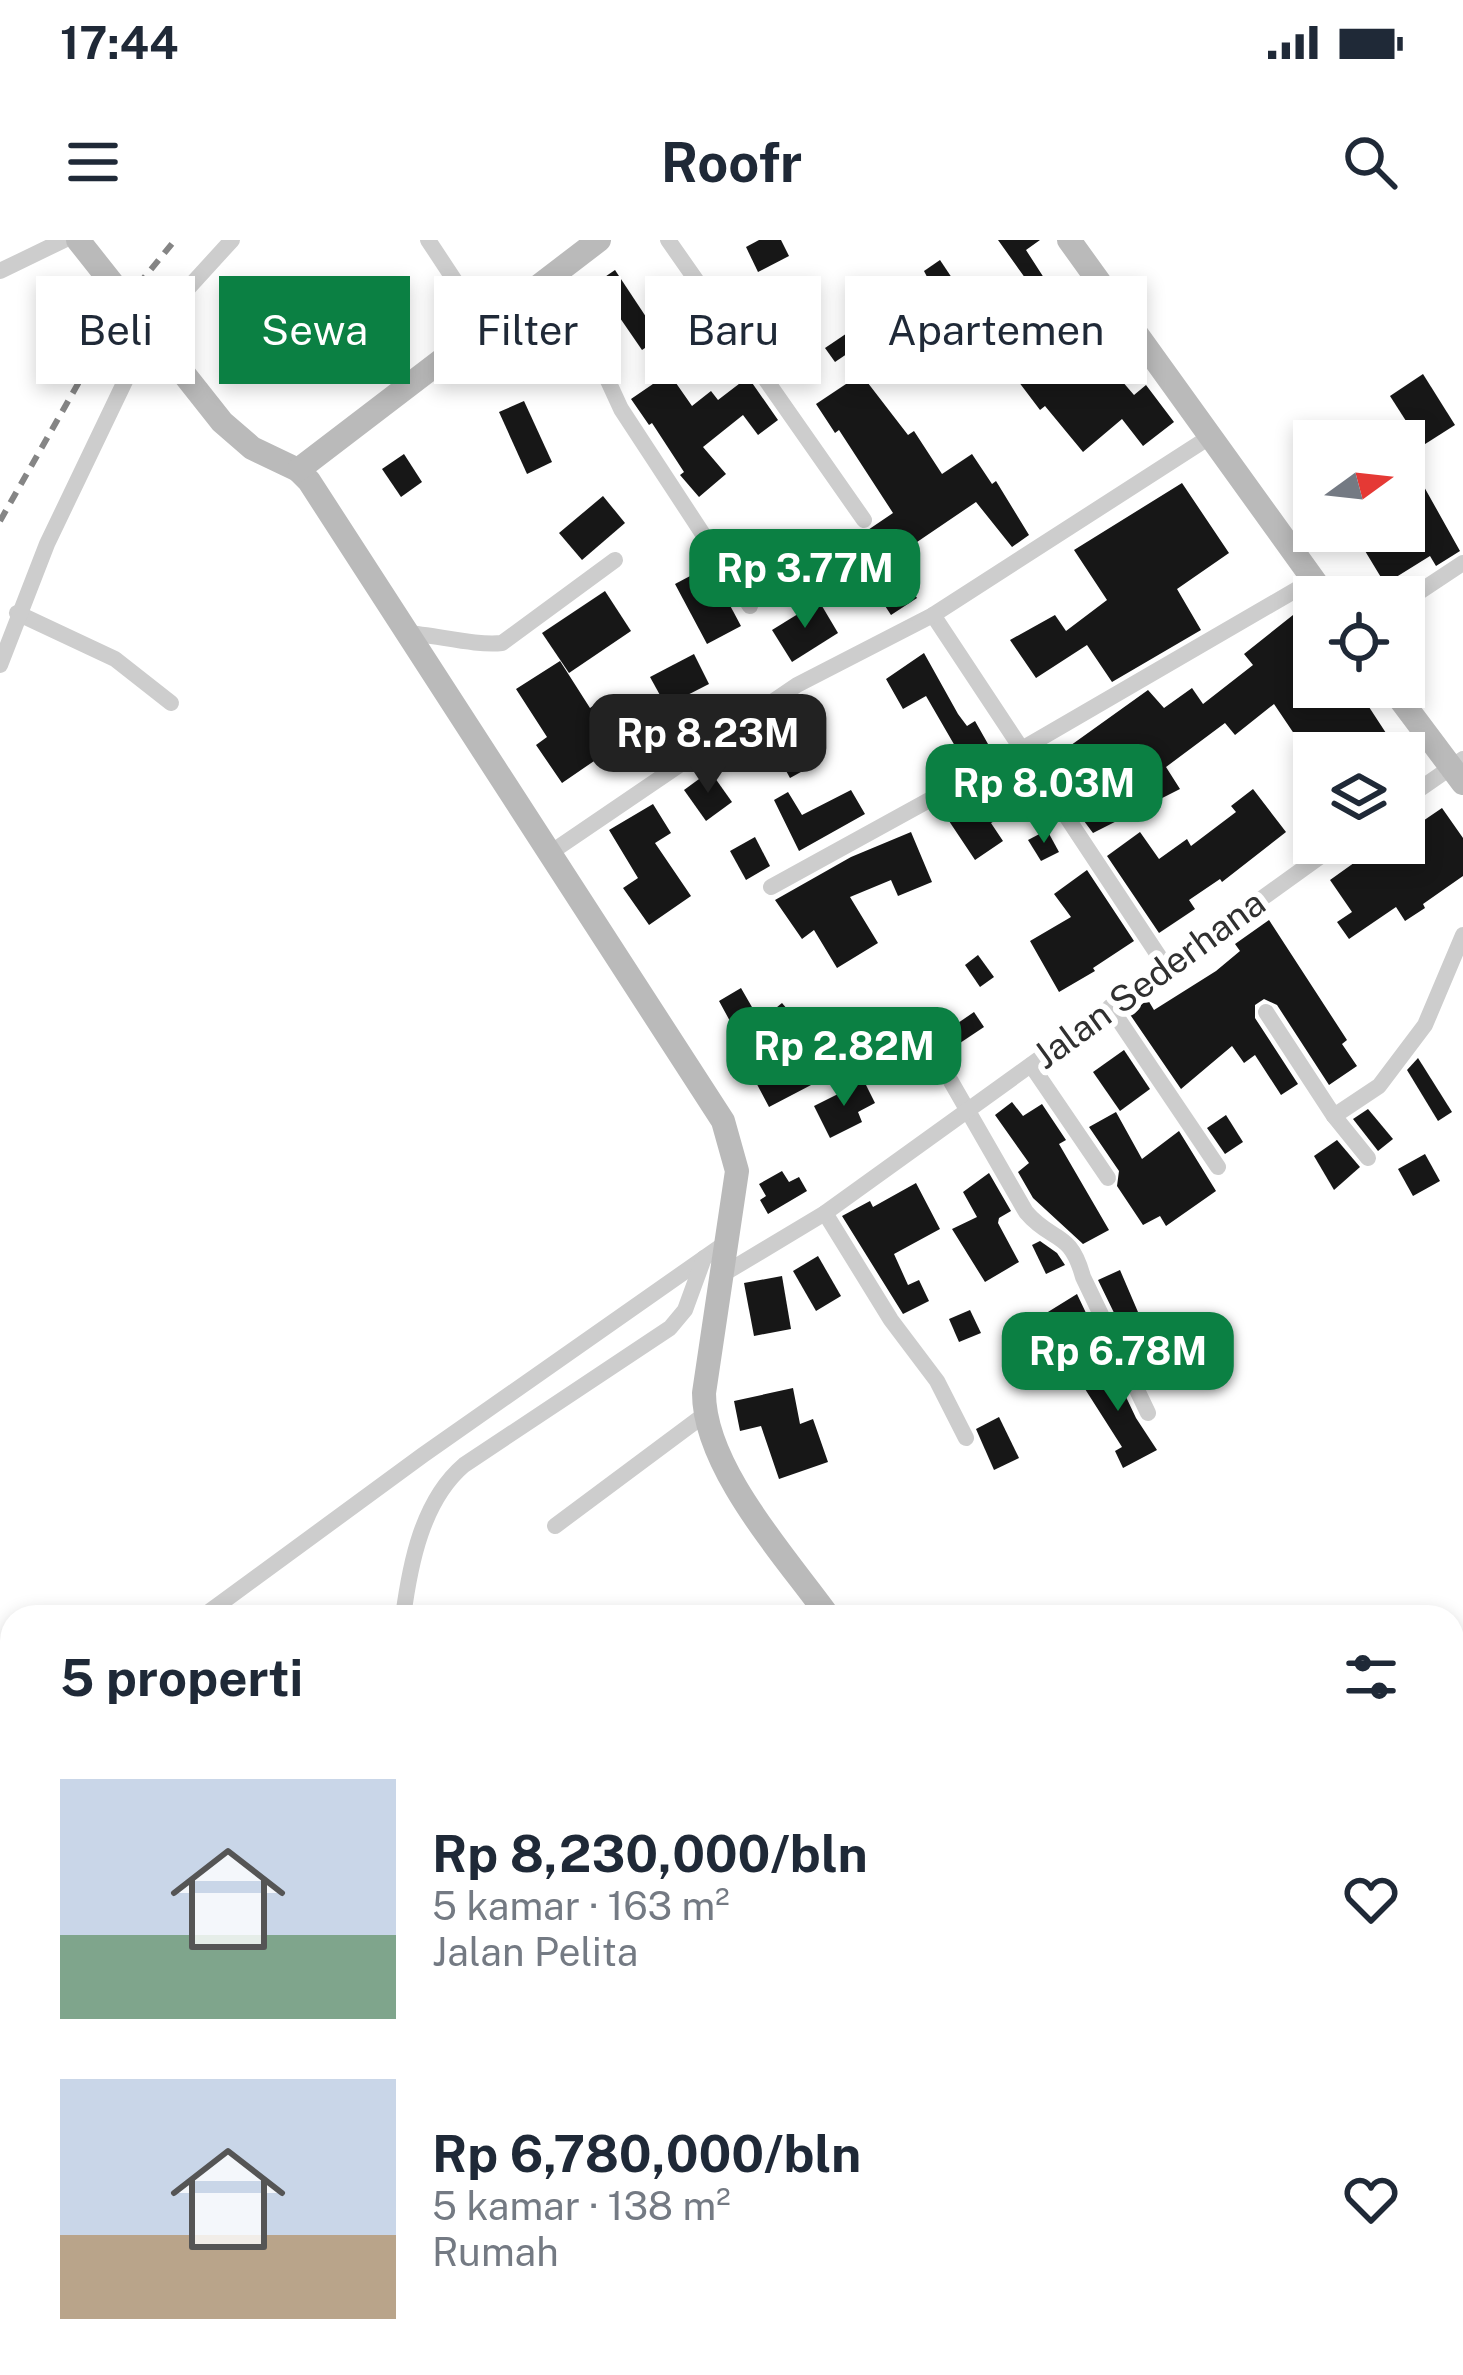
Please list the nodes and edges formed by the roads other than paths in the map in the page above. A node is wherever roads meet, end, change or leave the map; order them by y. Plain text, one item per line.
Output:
1 (64, 240) edge
2 (78, 240) edge
3 (232, 240) edge
4 (428, 240) edge
5 (599, 240) edge
6 (668, 240) edge
7 (1069, 240) edge
8 (0, 271) edge
9 (558, 272) junction
10 (106, 276) edge
11 (451, 276) edge
12 (553, 276) edge
13 (195, 281) edge
14 (434, 367) edge
15 (124, 384) edge
16 (193, 384) edge
17 (1208, 438) junction
18 (298, 470) junction
19 (864, 520) dead end
20 (615, 560) dead end
21 (1463, 563) edge
22 (1311, 576) edge
23 (1425, 588) edge
24 (1293, 603) edge
25 (749, 606) dead end
26 (17, 613) junction
27 (933, 615) junction
28 (407, 633) junction
29 (0, 664) edge
30 (171, 703) dead end
31 (1408, 708) edge
32 (1022, 749) junction
33 (1458, 771) edge
34 (1425, 789) edge
35 (550, 853) junction
36 (1310, 864) edge
37 (771, 887) dead end
38 (1463, 935) edge
39 (1166, 967) junction
40 (1110, 1007) junction
41 (1266, 1012) dead end
42 (926, 1038) dead end
43 (1031, 1065) junction
44 (967, 1111) junction
45 (1334, 1116) junction
46 (1368, 1158) dead end
47 (1218, 1168) dead end
48 (1108, 1178) dead end
49 (825, 1213) junction
50 (712, 1267) junction
51 (1148, 1412) dead end
52 (704, 1415) junction
53 (966, 1438) dead end
54 (555, 1526) dead end
55 (218, 1605) edge
56 (405, 1605) edge
57 (820, 1605) edge

1 - 8 street
2 - 10 main road
3 - 13 street
4 - 11 street
5 - 9 main road
6 - 19 street
7 - 17 main road
9 - 12 main road
9 - 25 street
14 - 18 main road
15 - 26 street
16 - 18 main road
17 - 22 main road
17 - 27 street
18 - 28 main road
20 - 28 street
21 - 23 street
24 - 32 street
26 - 29 street
26 - 30 street
27 - 32 street
27 - 35 street
28 - 35 main road
31 - 33 main road
32 - 37 street
32 - 39 street
33 - 34 street
35 - 50 main road
36 - 39 street, Jalan Sederhana
38 - 45 street
39 - 40 street, Jalan Sederhana
40 - 43 street, Jalan Sederhana
40 - 47 street
41 - 45 street
42 - 44 street
43 - 44 street, Jalan Sederhana
43 - 48 street
44 - 49 street, Jalan Sederhana
44 - 51 street
45 - 46 street
49 - 50 street, Jalan Sederhana
49 - 53 street
50 - 52 main road
50 - 55 street, Jalan Sederhana
50 - 56 street
52 - 54 street
52 - 57 main road

